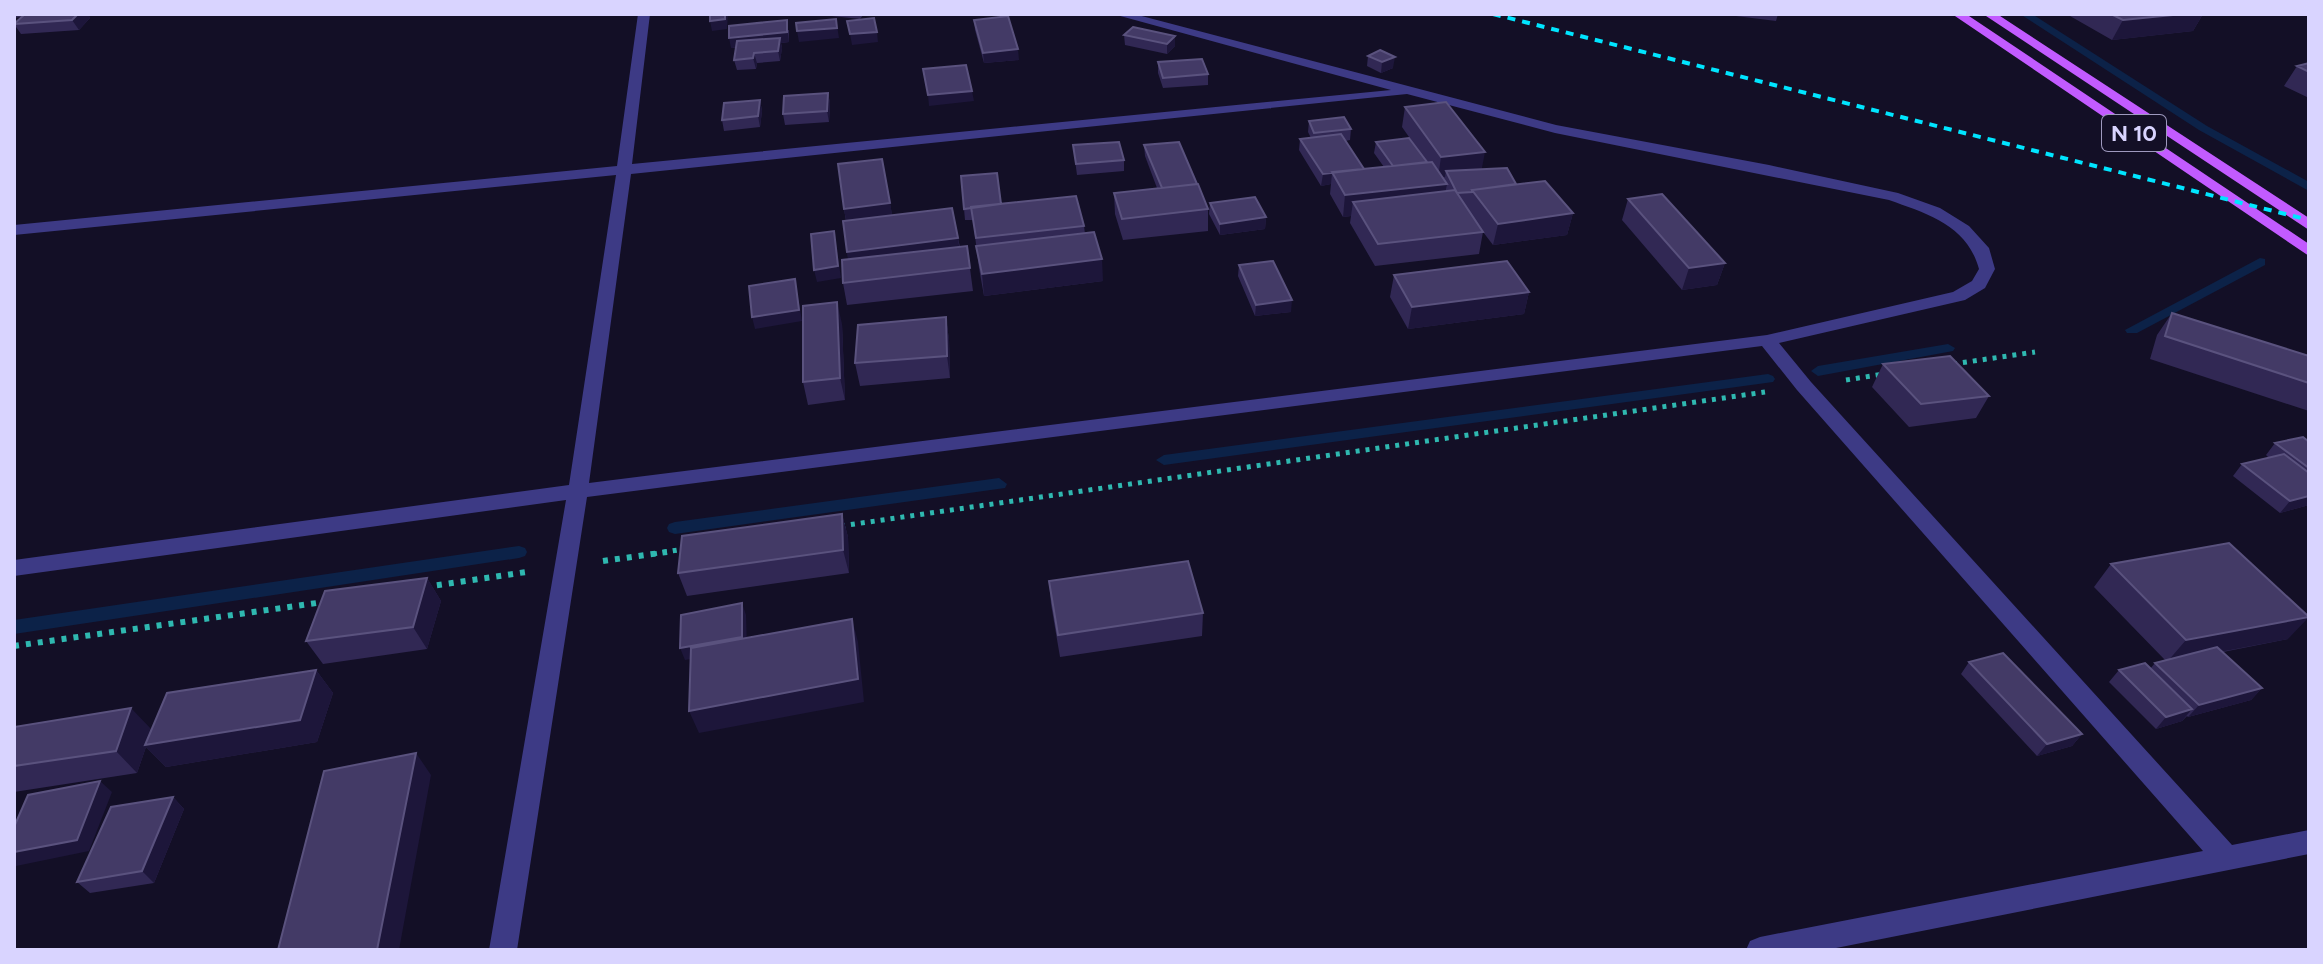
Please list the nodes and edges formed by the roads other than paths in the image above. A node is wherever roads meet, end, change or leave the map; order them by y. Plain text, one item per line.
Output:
1 (644, 14) edge
2 (1119, 14) edge
3 (1958, 14) edge
4 (1989, 14) edge
5 (1417, 91) junction
6 (626, 172) junction
7 (2309, 225) edge
8 (14, 230) edge
9 (2309, 251) edge
10 (1767, 340) junction
11 (579, 491) junction
12 (14, 568) edge
13 (2309, 842) edge
14 (2227, 859) junction
15 (503, 950) edge
16 (1760, 950) edge

1 - 6 street
2 - 5 street
3 - 9 main road, N 10
4 - 7 main road, N 10
5 - 6 street
5 - 10 street
6 - 8 street
6 - 11 street
10 - 11 street
10 - 14 street
11 - 12 street
11 - 15 street
13 - 14 street
14 - 16 street

